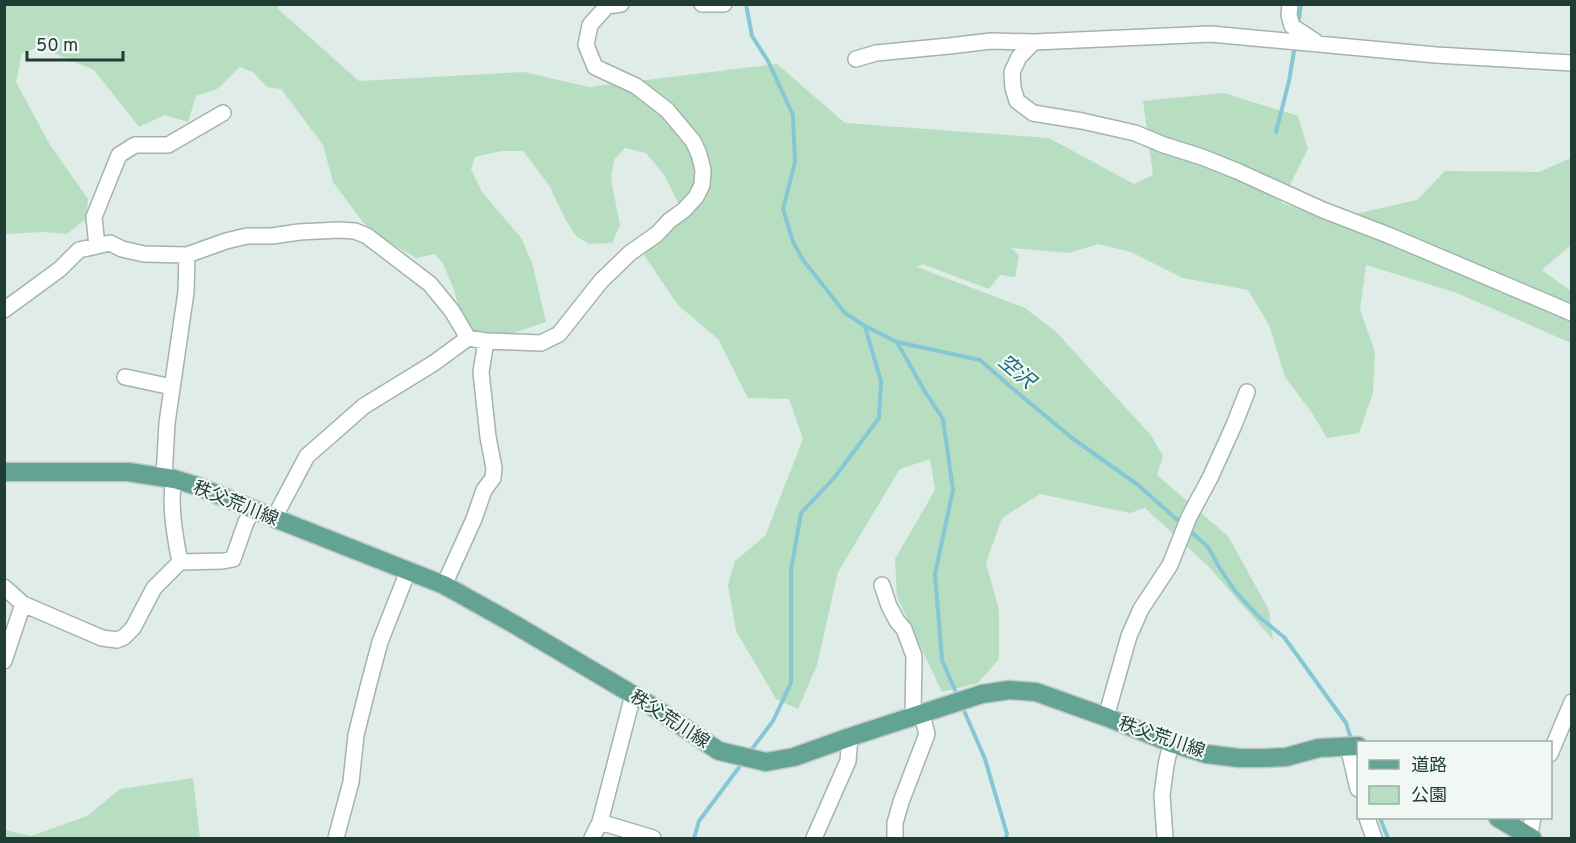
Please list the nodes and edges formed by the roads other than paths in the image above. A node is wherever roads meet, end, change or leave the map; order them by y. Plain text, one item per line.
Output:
1 (621, 4) edge
2 (702, 4) edge
3 (724, 4) edge
4 (1290, 4) edge
5 (1034, 42) junction
6 (1319, 44) junction
7 (856, 59) dead end
8 (1572, 63) edge
9 (223, 112) dead end
10 (97, 246) junction
11 (187, 255) junction
12 (4, 310) edge
13 (1572, 313) edge
14 (468, 338) junction
15 (486, 341) junction
16 (124, 377) dead end
17 (172, 387) junction
18 (1247, 392) dead end
19 (4, 472) edge
20 (169, 478) junction
21 (254, 509) junction
22 (274, 518) junction
23 (180, 562) junction
24 (408, 571) junction
25 (444, 585) junction
26 (882, 585) dead end
27 (4, 587) edge
28 (23, 604) junction
29 (4, 661) edge
30 (633, 695) junction
31 (1572, 702) edge
32 (917, 716) junction
33 (1106, 717) junction
34 (850, 737) junction
35 (1171, 743) junction
36 (1353, 746) edge
37 (1552, 752) edge
38 (1357, 775) edge
39 (1367, 819) edge
40 (1500, 819) edge
41 (1533, 819) edge
42 (600, 822) junction
43 (336, 838) edge
44 (592, 838) edge
45 (653, 838) edge
46 (814, 838) edge
47 (895, 838) edge
48 (1165, 838) edge
49 (1374, 838) edge
50 (1530, 838) edge

1 - 15 street
2 - 3 street
4 - 6 street
5 - 6 street
5 - 7 street
5 - 13 street
6 - 8 street
9 - 10 street
10 - 11 street
10 - 12 street
11 - 14 street
11 - 17 street
14 - 15 street
14 - 22 street
15 - 25 street
16 - 17 street
17 - 20 street
18 - 33 street
19 - 20 main road, 秩父荒川線
20 - 21 main road, 秩父荒川線
20 - 23 street
21 - 22 main road, 秩父荒川線
21 - 23 street
22 - 24 main road, 秩父荒川線
23 - 28 street
24 - 25 main road, 秩父荒川線
24 - 43 street
25 - 30 main road, 秩父荒川線
26 - 32 street
27 - 28 street
28 - 29 street
30 - 34 main road, 秩父荒川線
30 - 42 street
31 - 37 street
32 - 33 main road, 秩父荒川線
32 - 34 main road, 秩父荒川線
32 - 47 street
33 - 35 main road, 秩父荒川線
34 - 46 street
35 - 36 main road, 秩父荒川線
35 - 48 street
36 - 38 street
39 - 49 street
40 - 50 main road
41 - 50 street
42 - 44 street
42 - 45 street

